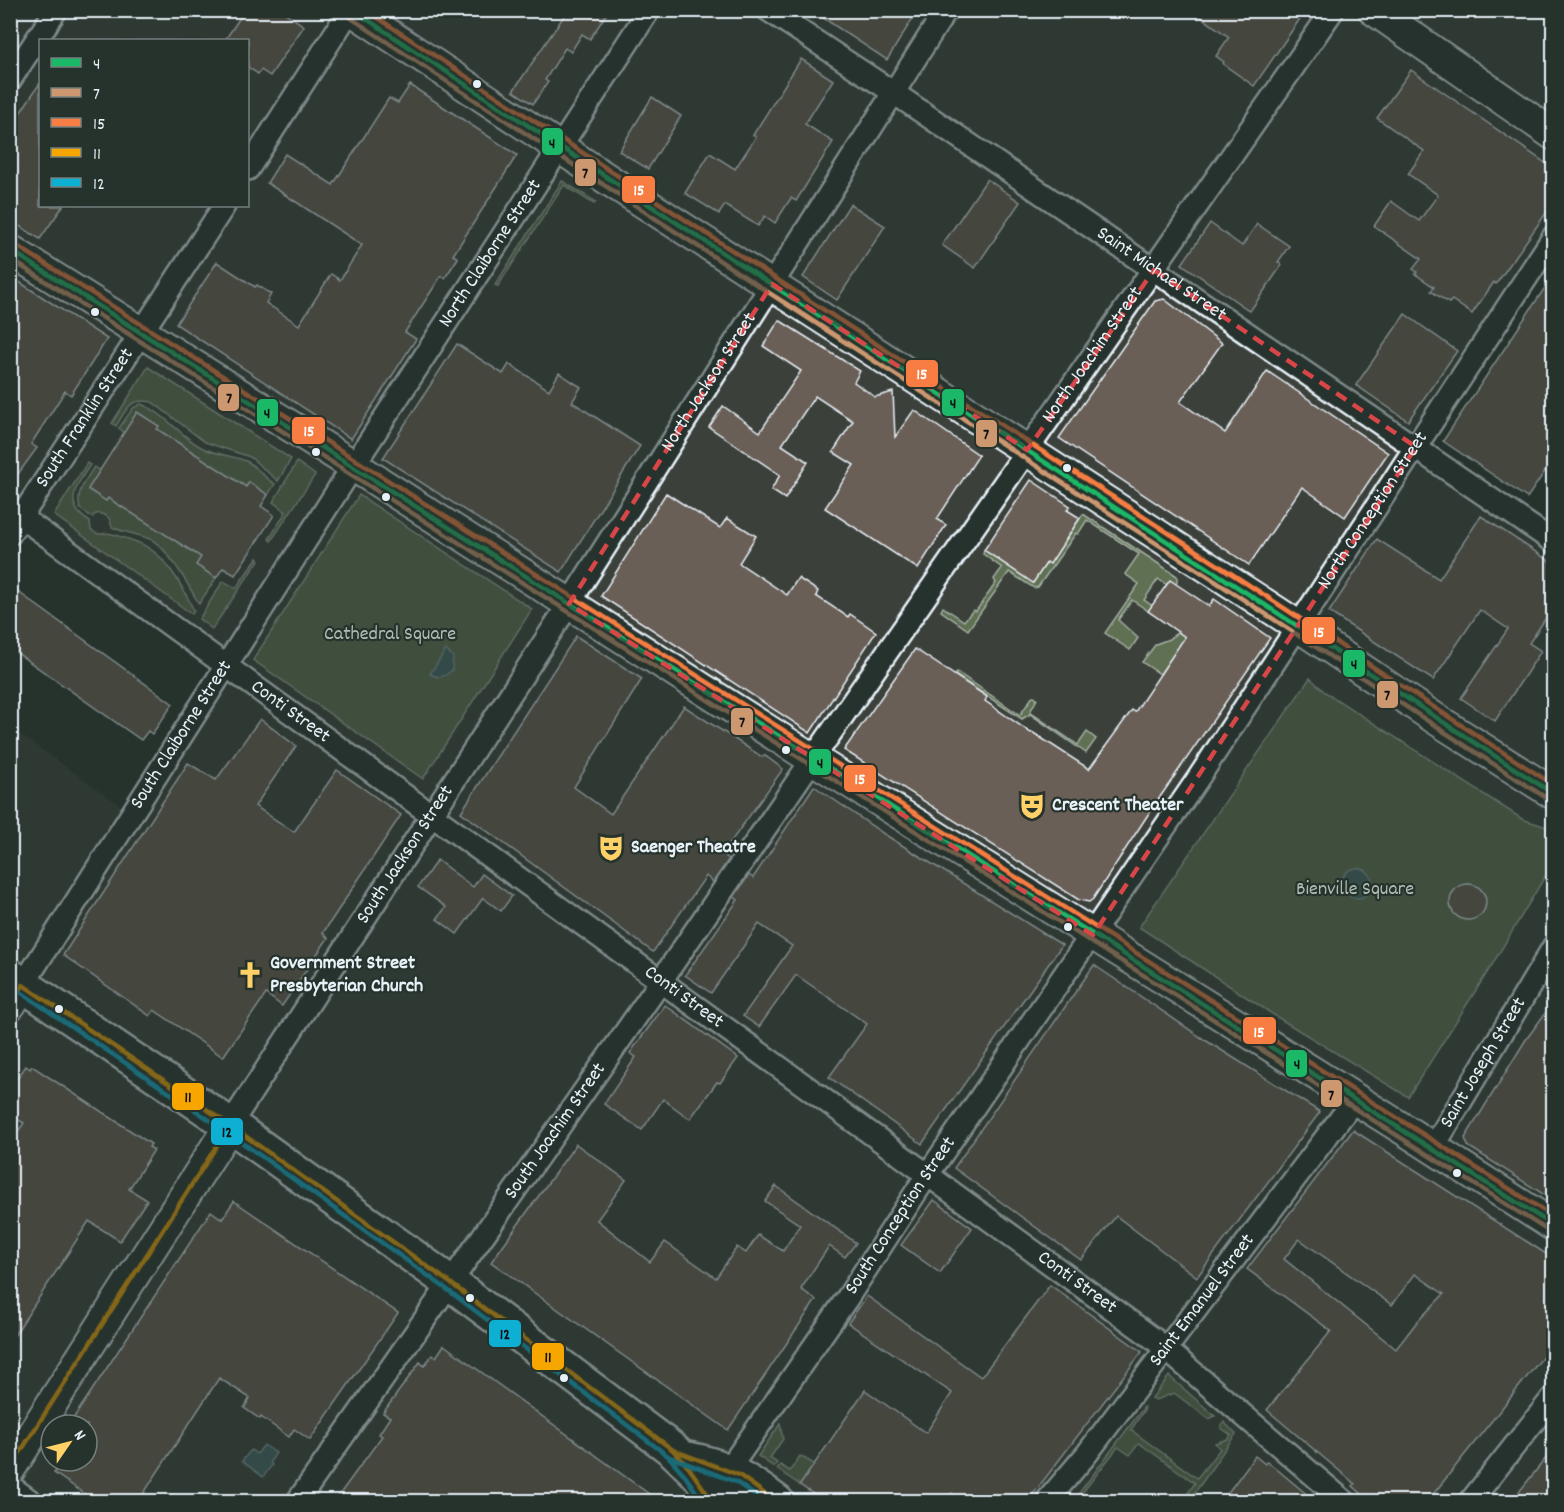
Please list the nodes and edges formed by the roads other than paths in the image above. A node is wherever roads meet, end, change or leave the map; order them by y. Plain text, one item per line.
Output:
1 (56, 10) edge
2 (351, 10) edge
3 (649, 10) edge
4 (768, 10) edge
5 (946, 10) edge
6 (1333, 10) edge
7 (1374, 10) edge
8 (10, 80) edge
9 (894, 93) junction
10 (1554, 135) edge
11 (560, 148) junction
12 (249, 167) edge
13 (223, 207) edge
14 (1554, 236) edge
15 (10, 250) edge
16 (1154, 270) junction
17 (772, 284) junction
18 (142, 333) junction
19 (1416, 447) junction
20 (1027, 450) junction
21 (354, 466) junction
22 (14, 520) edge
23 (1554, 542) edge
24 (569, 604) junction
25 (1298, 626) junction
26 (227, 664) junction
27 (812, 759) junction
28 (1554, 794) edge
29 (432, 817) junction
30 (1093, 935) junction
31 (1554, 946) edge
32 (661, 981) junction
33 (15, 988) edge
34 (1355, 1099) junction
35 (230, 1125) junction
36 (1433, 1148) junction
37 (928, 1174) junction
38 (1554, 1226) edge
39 (449, 1282) junction
40 (1166, 1348) junction
41 (1554, 1396) edge
42 (10, 1469) edge
43 (10, 1486) edge
44 (719, 1490) edge
45 (32, 1502) edge
46 (297, 1502) edge
47 (759, 1502) edge
48 (777, 1502) edge
49 (1046, 1502) edge
50 (1345, 1502) edge
51 (1470, 1502) edge

1 - 8 street
2 - 11 street
2 - 12 street
3 - 11 street, North Claiborne Street
4 - 9 street, Saint Michael Street
5 - 9 street, North Jackson Street
6 - 16 street, North Joachim Street
7 - 10 street
9 - 16 street, Saint Michael Street
9 - 17 street, North Jackson Street
11 - 17 street
11 - 21 street, North Claiborne Street
13 - 18 street, South Franklin Street
14 - 19 street, North Conception Street
15 - 18 street
16 - 19 street, Saint Michael Street
16 - 20 street, North Joachim Street
17 - 20 street
17 - 24 street, North Jackson Street
18 - 21 street
18 - 22 street, South Franklin Street
19 - 23 street, Saint Michael Street
19 - 25 street, North Conception Street
20 - 25 street
20 - 27 street, North Joachim Street
21 - 24 street
21 - 26 street, South Claiborne Street
22 - 26 street, Conti Street
24 - 27 street
24 - 29 street, South Jackson Street
25 - 28 street
25 - 30 street, North Conception Street
26 - 29 street, Conti Street
26 - 33 street, South Claiborne Street
27 - 30 street
27 - 32 street, South Joachim Street
29 - 32 street, Conti Street
29 - 35 street, South Jackson Street
30 - 34 street
30 - 37 street, South Conception Street
31 - 36 street, Saint Joseph Street
32 - 37 street, Conti Street
32 - 39 street, South Joachim Street
33 - 35 main road
34 - 36 street
34 - 40 street, Saint Emanuel Street
35 - 39 main road
35 - 42 street, South Jackson Street
36 - 38 street
37 - 40 street, Conti Street
37 - 44 street, South Conception Street
39 - 44 main road
39 - 46 street, South Joachim Street
40 - 49 street, Saint Emanuel Street
40 - 50 street, Conti Street
41 - 51 street
43 - 45 street
44 - 47 main road
44 - 48 main road

